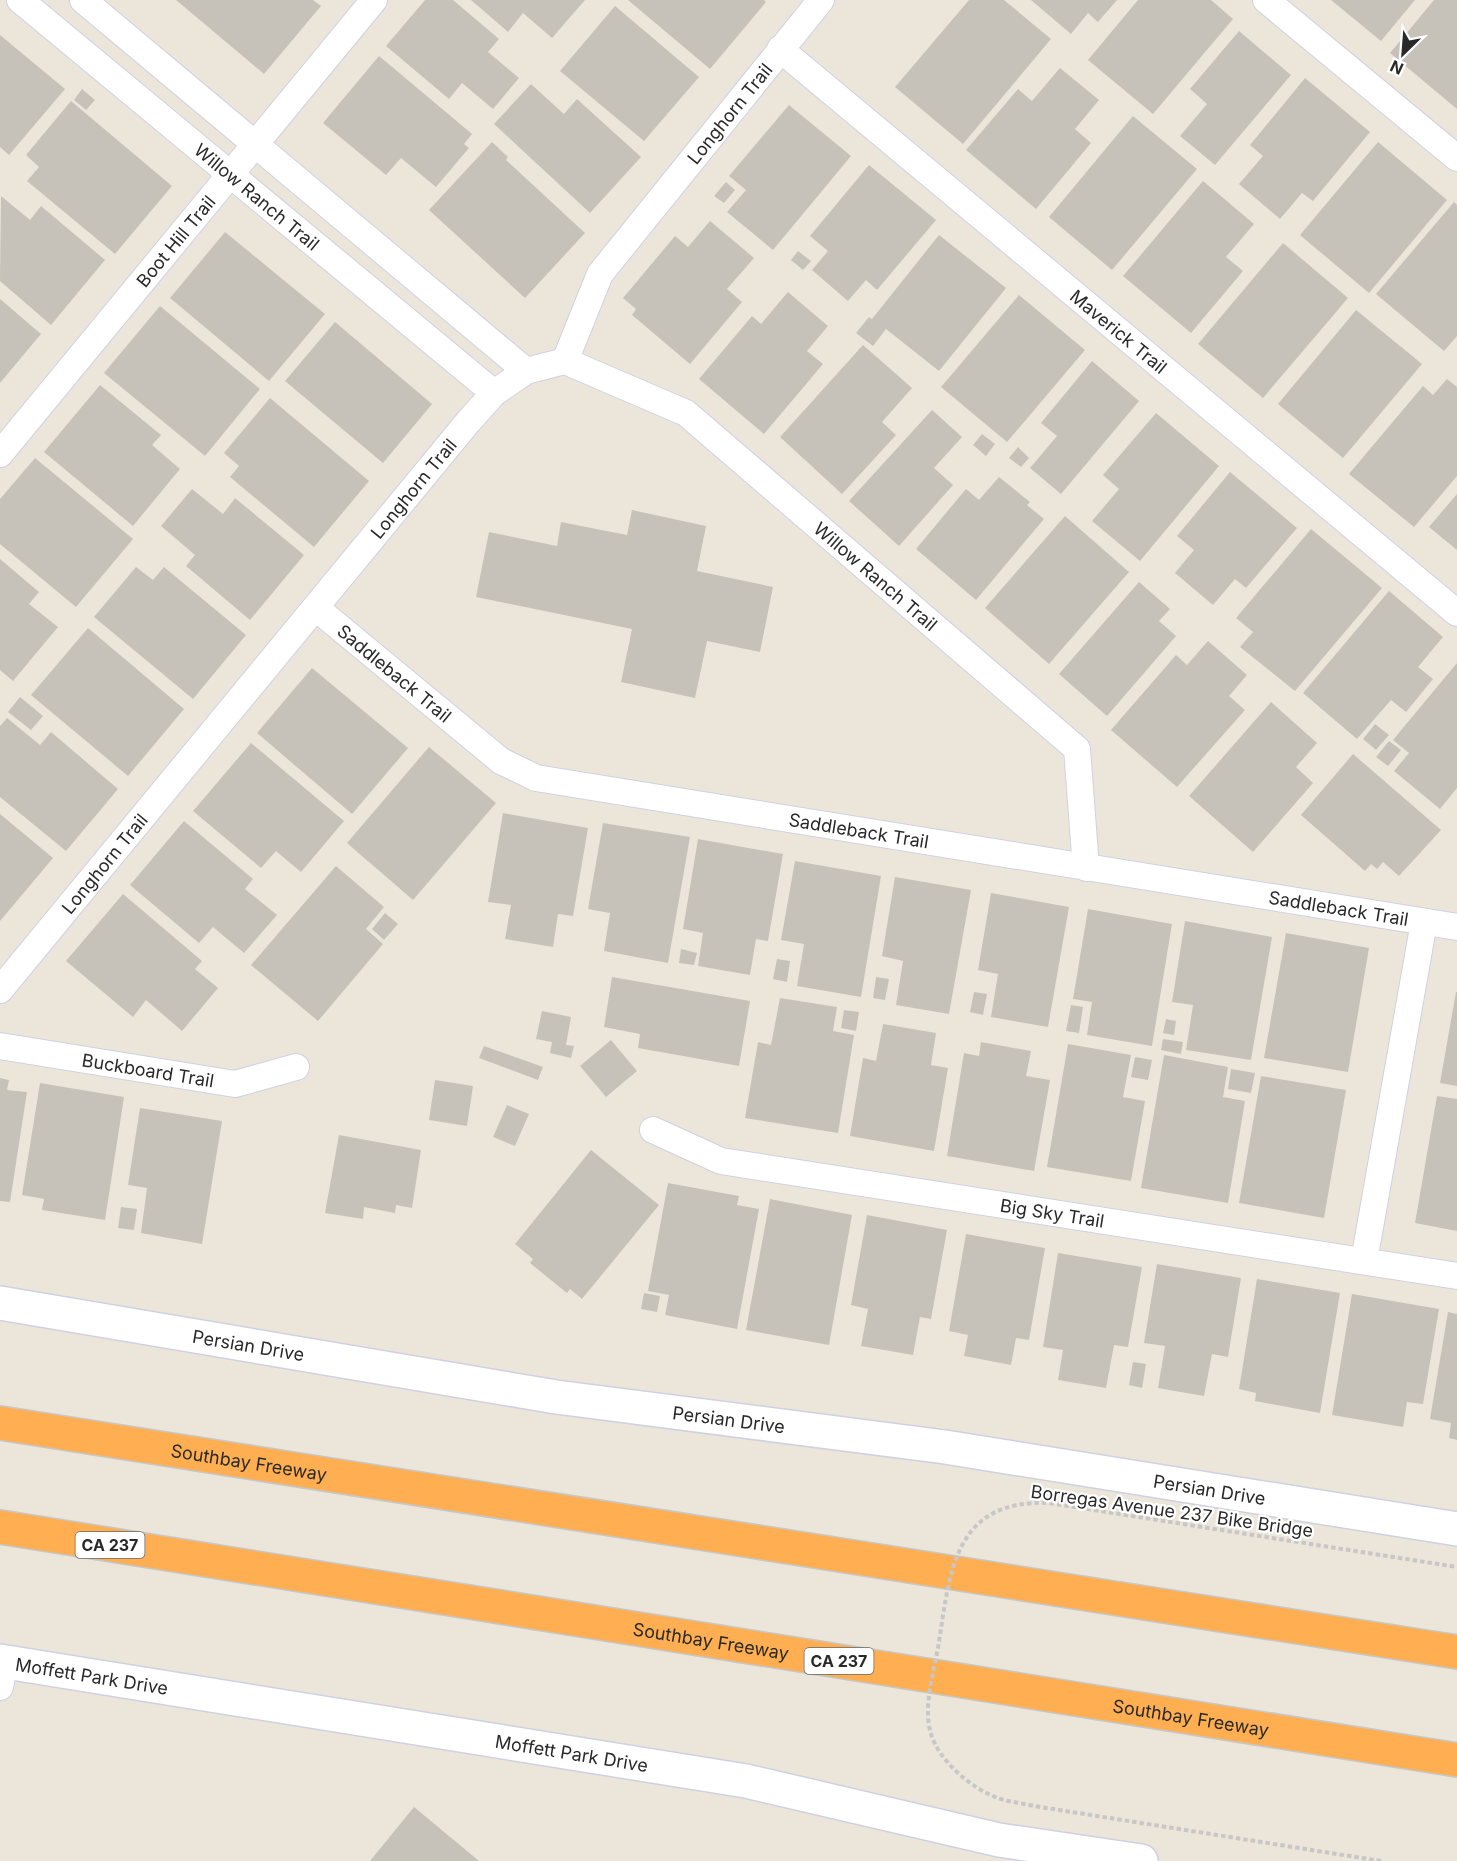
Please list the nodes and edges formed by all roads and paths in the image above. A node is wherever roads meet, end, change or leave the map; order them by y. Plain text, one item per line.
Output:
1 (20, 0) edge
2 (83, 0) edge
3 (374, 0) edge
4 (821, 0) edge
5 (1266, 0) edge
6 (780, 49) junction
7 (255, 142) junction
8 (1457, 158) edge
9 (228, 175) junction
10 (565, 361) junction
11 (526, 371) junction
12 (494, 393) junction
13 (0, 454) edge
14 (316, 608) junction
15 (1457, 613) edge
16 (1086, 868) junction
17 (1424, 922) junction
18 (1457, 927) edge
19 (0, 990) edge
20 (0, 1046) edge
21 (296, 1067) dead end
22 (653, 1130) dead end
23 (1364, 1261) junction
24 (1457, 1276) edge
25 (0, 1303) edge
26 (0, 1423) edge
27 (0, 1527) edge
28 (1457, 1529) edge
29 (1457, 1567) edge
30 (1457, 1653) edge
31 (2, 1670) edge
32 (1457, 1760) edge
33 (1124, 1860) edge
34 (1381, 1861) edge

1 - 9 lane, Willow Ranch Trail
2 - 7 lane
3 - 7 lane, Boot Hill Trail
4 - 6 lane, Longhorn Trail
5 - 8 lane
6 - 10 lane, Longhorn Trail
6 - 15 lane, Maverick Trail
7 - 9 lane, Boot Hill Trail
7 - 11 lane
9 - 12 lane, Willow Ranch Trail
9 - 13 lane, Boot Hill Trail
10 - 11 lane, Longhorn Trail
10 - 16 lane, Willow Ranch Trail
11 - 12 lane, Longhorn Trail
12 - 14 lane, Longhorn Trail
14 - 16 lane, Saddleback Trail
14 - 19 lane, Longhorn Trail
16 - 17 lane, Saddleback Trail
17 - 18 lane, Saddleback Trail
17 - 23 lane
20 - 21 lane, Buckboard Trail
22 - 23 lane, Big Sky Trail
23 - 24 lane, Big Sky Trail
25 - 28 street, Persian Drive
26 - 30 highway, Southbay Freeway
27 - 32 highway, Southbay Freeway / CA 237
29 - 34 path, Borregas Avenue 237 Bike Bridge, bridge
31 - 33 street, Moffett Park Drive

